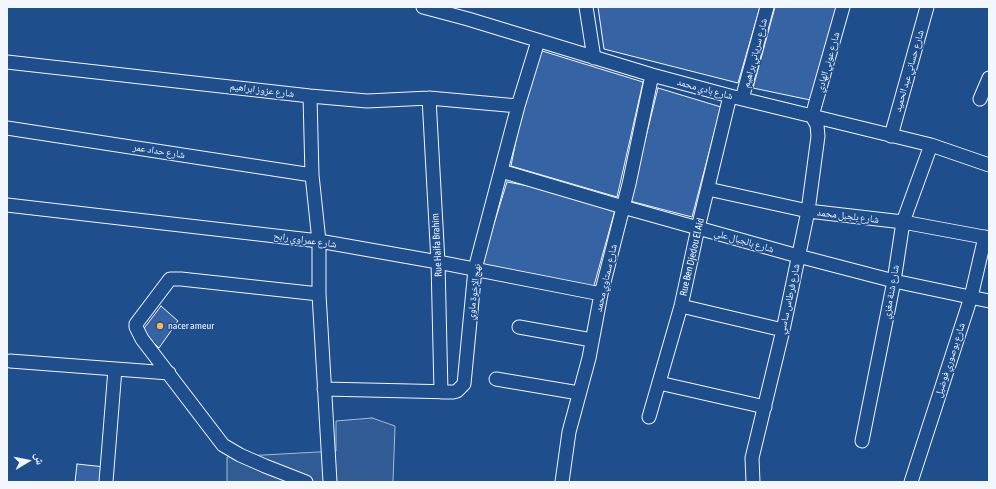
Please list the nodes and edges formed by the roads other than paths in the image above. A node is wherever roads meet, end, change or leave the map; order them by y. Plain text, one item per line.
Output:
1 (422, 7) edge
2 (586, 7) edge
3 (768, 7) edge
4 (843, 7) edge
5 (927, 7) edge
6 (538, 41) junction
7 (594, 58) junction
8 (7, 62) edge
9 (652, 75) junction
10 (989, 78) edge
11 (310, 96) junction
12 (736, 97) junction
13 (429, 98) junction
14 (980, 99) dead end
15 (518, 106) junction
16 (812, 116) junction
17 (7, 128) edge
18 (891, 136) junction
19 (931, 145) junction
20 (989, 165) edge
21 (501, 171) junction
22 (312, 175) junction
23 (708, 189) junction
24 (7, 205) edge
25 (623, 207) junction
26 (808, 211) junction
27 (903, 222) junction
28 (698, 228) junction
29 (987, 238) edge
30 (319, 241) junction
31 (798, 256) junction
32 (438, 262) junction
33 (475, 269) junction
34 (894, 281) junction
35 (319, 294) junction
36 (601, 294) junction
37 (971, 297) junction
38 (989, 301) edge
39 (681, 306) junction
40 (519, 327) dead end
41 (783, 330) junction
42 (592, 340) junction
43 (10, 361) dead end
44 (115, 369) junction
45 (169, 373) junction
46 (496, 378) dead end
47 (659, 383) junction
48 (324, 389) junction
49 (441, 392) junction
50 (579, 393) junction
51 (765, 407) junction
52 (649, 417) dead end
53 (862, 441) dead end
54 (106, 482) edge
55 (306, 482) edge
56 (330, 482) edge
57 (562, 482) edge
58 (753, 482) edge
59 (911, 482) edge

1 - 6 street, شارع بادي محمد
2 - 7 street
3 - 12 street, شارع سرياني براهيم
4 - 16 street, شارع عوني الهادي
5 - 18 street, شارع حساني عبد الحميد
6 - 7 street, شارع بادي محمد
6 - 15 street, نهج الإخوة ماوي
7 - 9 street, شارع بادي محمد
8 - 11 street, شارع عزوز ابراهيم
9 - 12 street, شارع بادي محمد
9 - 25 street, شارع سمتاوي محمد
10 - 14 street
11 - 13 street, شارع عزوز ابراهيم
11 - 22 street
12 - 16 street, شارع بادي محمد
12 - 23 street, Rue Ben Djedou El Aid
13 - 15 street, شارع عزوز ابراهيم
13 - 32 street, Rue Haifa Brahim
15 - 21 street, نهج الإخوة ماوي
16 - 18 street, شارع بادي محمد
16 - 26 street, شارع فرطاس ساسي
17 - 22 street, شارع حداد عمر
18 - 19 street, شارع بادي محمد
19 - 20 street, شارع بادي محمد
19 - 27 street, شارع شنة مغزي
21 - 25 street, شارع بالجبال علي
21 - 33 street, نهج الإخوة ماوي
22 - 30 street
23 - 26 street, شارع بلجبل محمد
23 - 28 street, Rue Ben Djedou El Aid
24 - 30 street, شارع عمراوي رابح
25 - 28 street, شارع بالجبال علي
25 - 36 street, شارع سمتاوي محمد
26 - 27 street, شارع بلجبل محمد
26 - 31 street, شارع فرطاس ساسي
27 - 29 street, شارع بلجبل محمد
27 - 34 street, شارع شنة مغزي
28 - 31 street, شارع بالجبال علي
28 - 39 street, Rue Ben Djedou El Aid
29 - 37 street, شارع بوصوري فوضيل
30 - 32 street, شارع عمراوي رابح
30 - 35 street
31 - 34 street, شارع بالجبال علي
31 - 41 street, شارع فرطاس ساسي
32 - 33 street, شارع عمراوي رابح
32 - 49 street, Rue Haifa Brahim
33 - 36 street, شارع عمراوي رابح
33 - 49 street, نهج الإخوة ماوي
34 - 37 street, شارع بالجبال علي
34 - 53 street, شارع شنة مغزي
35 - 45 street
35 - 48 street
36 - 42 street, شارع سمتاوي محمد
37 - 38 street, شارع بالجبال علي
37 - 59 street, شارع بوصوري فوضيل
39 - 41 street
39 - 47 street, Rue Ben Djedou El Aid
40 - 42 street
41 - 51 street, شارع فرطاس ساسي
42 - 50 street, شارع سمتاوي محمد
43 - 44 street
44 - 45 street
44 - 54 street
45 - 55 street
46 - 50 street
47 - 51 street
47 - 52 street, Rue Ben Djedou El Aid
48 - 49 street, نهج الإخوة ماوي
48 - 56 street
50 - 57 street, شارع سمتاوي محمد
51 - 58 street, شارع فرطاس ساسي

